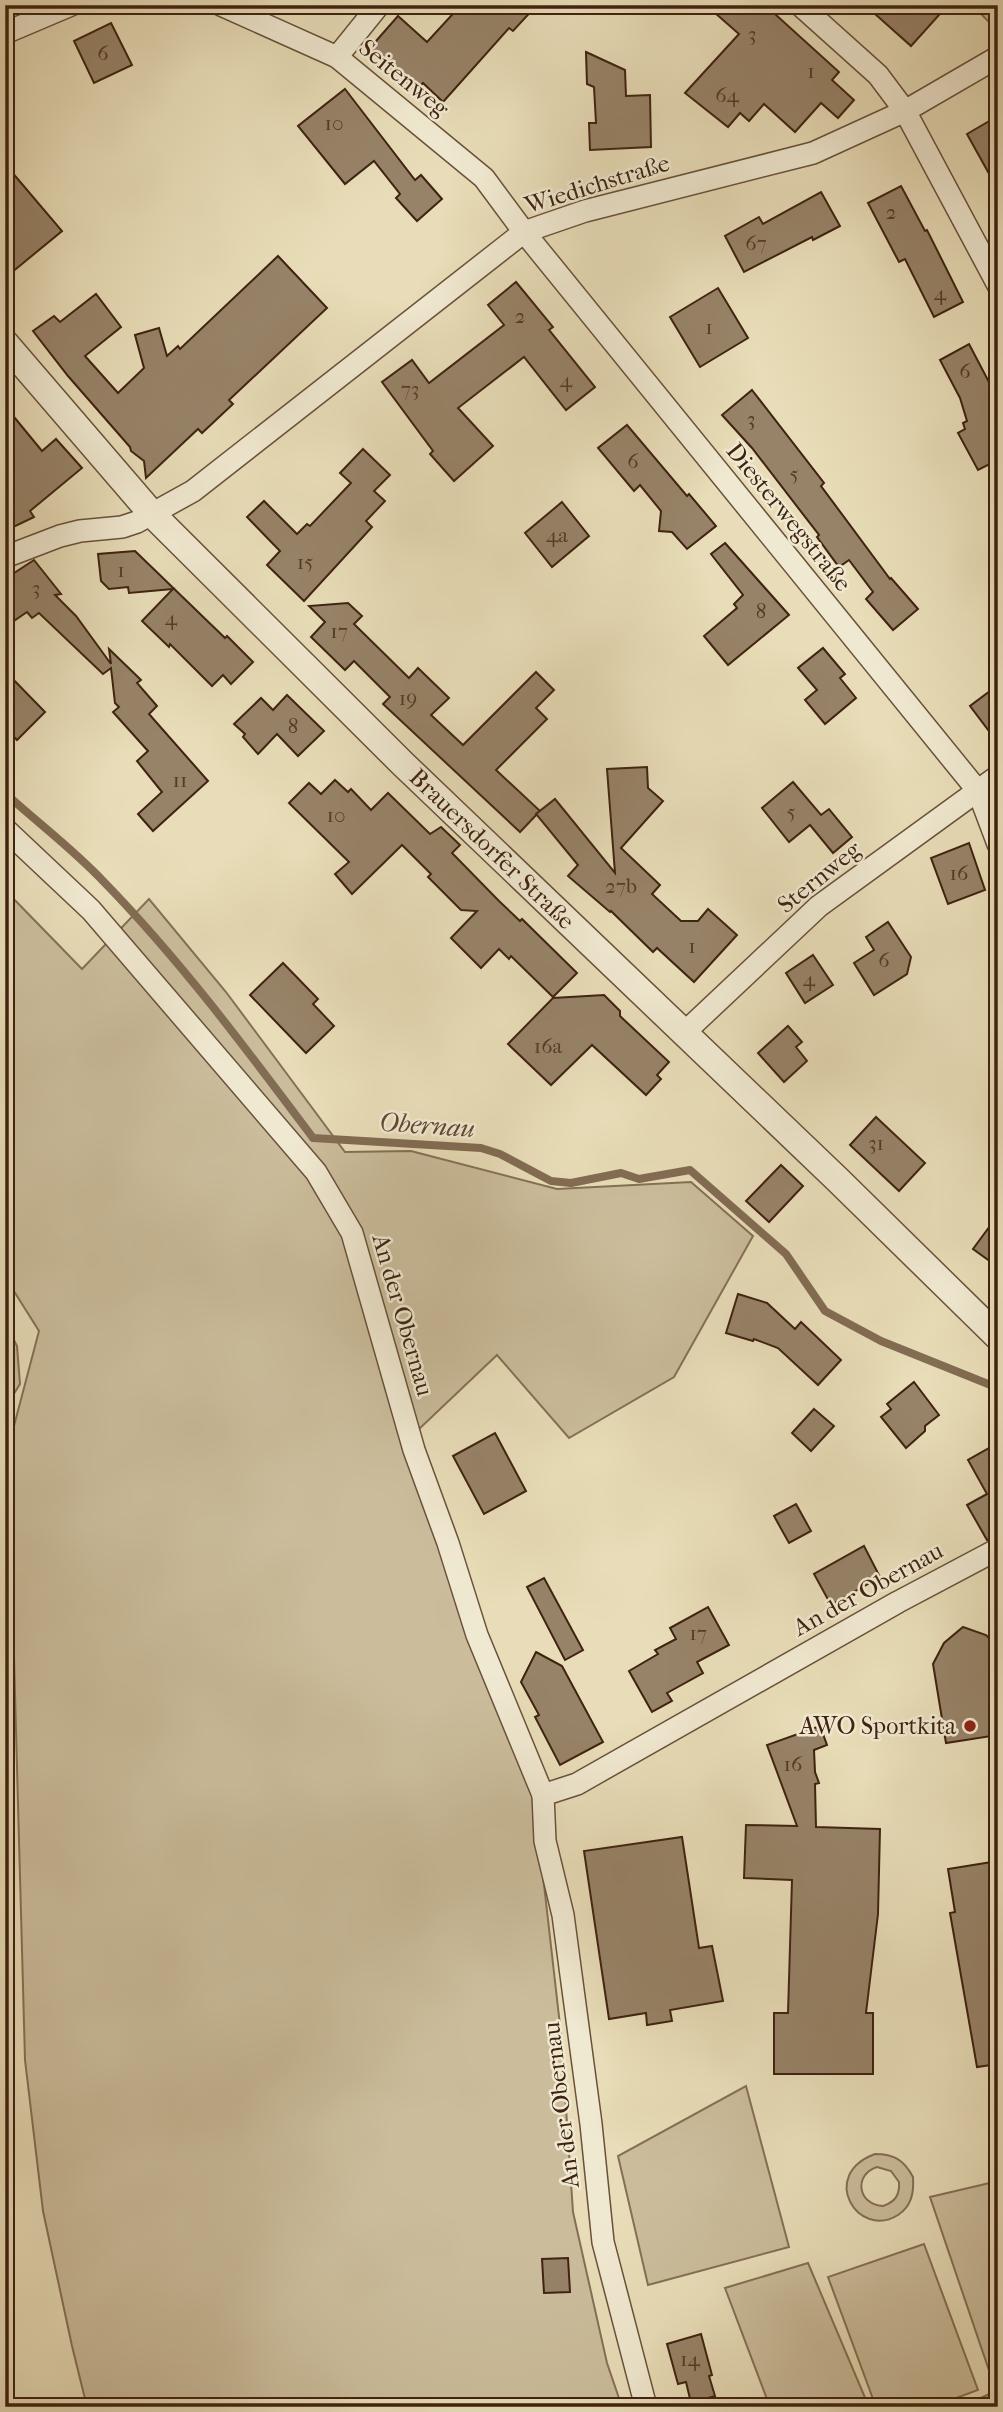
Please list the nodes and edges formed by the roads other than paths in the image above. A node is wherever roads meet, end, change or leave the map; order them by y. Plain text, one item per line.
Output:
1 (71, 5) edge
2 (221, 5) edge
3 (379, 5) edge
4 (800, 5) edge
5 (5, 33) edge
6 (337, 57) junction
7 (998, 57) edge
8 (905, 111) junction
9 (524, 232) junction
10 (998, 285) edge
11 (5, 343) edge
12 (152, 514) junction
13 (5, 557) edge
14 (998, 776) edge
15 (978, 791) junction
16 (5, 829) edge
17 (998, 844) edge
18 (684, 1033) junction
19 (998, 1337) edge
20 (998, 1549) edge
21 (543, 1795) junction
22 (646, 2407) edge

1 - 5 street
2 - 6 street, Seitenweg
3 - 6 street
4 - 8 street
6 - 9 street, Seitenweg
7 - 8 street, Wiedichstraße
8 - 9 street, Wiedichstraße
8 - 10 street
9 - 12 street, Wiedichstraße
9 - 15 street, Diesterwegstraße
11 - 12 street, Brauersdorfer Straße
12 - 13 street
12 - 18 street, Brauersdorfer Straße
14 - 15 street, Sternweg
15 - 17 street, Diesterwegstraße
15 - 18 street, Sternweg
16 - 21 street, An der Obernau
18 - 19 street, Brauersdorfer Straße
20 - 21 street, An der Obernau
21 - 22 street, An der Obernau

